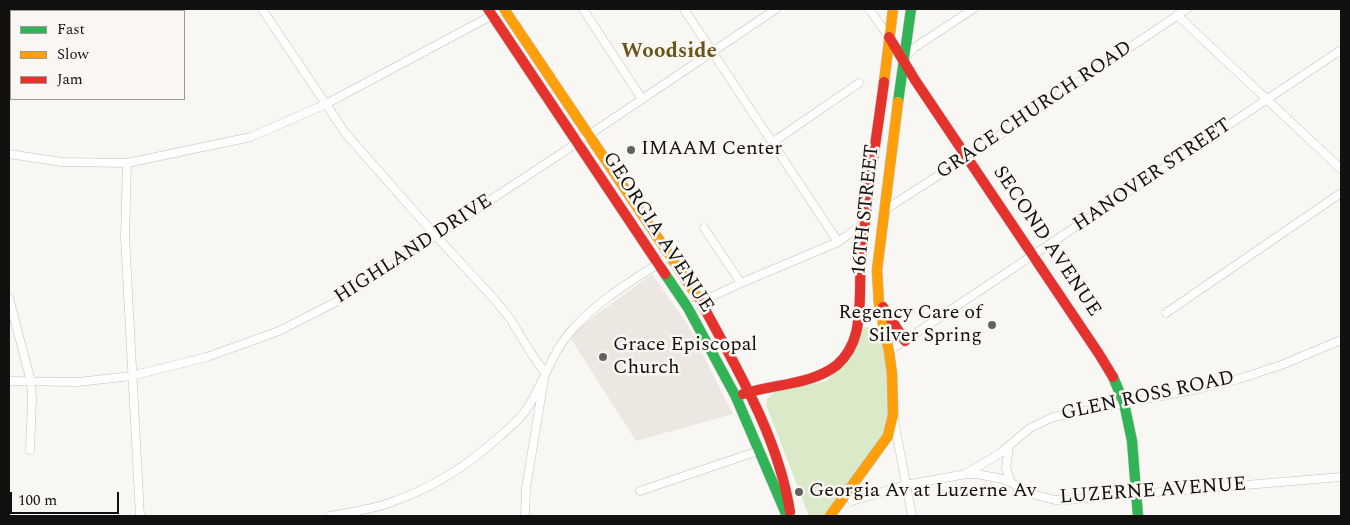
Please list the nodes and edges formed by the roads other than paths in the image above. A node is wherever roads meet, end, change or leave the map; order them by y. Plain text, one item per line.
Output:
1 (262, 9) edge
2 (504, 9) edge
3 (583, 9) edge
4 (684, 9) edge
5 (776, 9) edge
6 (869, 9) edge
7 (892, 9) edge
8 (911, 9) edge
9 (973, 9) edge
10 (1187, 9) edge
11 (490, 12) edge
12 (1177, 15) junction
13 (889, 37) junction
14 (1341, 50) edge
15 (712, 51) junction
16 (902, 60) junction
17 (859, 82) dead end
18 (642, 99) junction
19 (1267, 100) junction
20 (326, 104) junction
21 (589, 134) junction
22 (773, 142) junction
23 (576, 143) junction
24 (9, 154) edge
25 (968, 157) junction
26 (126, 164) junction
27 (1341, 169) edge
28 (1341, 193) edge
29 (883, 211) junction
30 (866, 222) junction
31 (704, 228) dead end
32 (436, 236) junction
33 (838, 242) junction
34 (1033, 255) junction
35 (670, 256) junction
36 (658, 263) junction
37 (741, 283) junction
38 (9, 298) edge
39 (878, 299) junction
40 (701, 302) junction
41 (688, 308) junction
42 (1166, 313) dead end
43 (905, 341) junction
44 (1341, 342) edge
45 (889, 351) junction
46 (545, 373) junction
47 (131, 376) junction
48 (9, 381) edge
49 (31, 382) junction
50 (749, 392) junction
51 (736, 397) junction
52 (1124, 403) junction
53 (893, 415) junction
54 (1009, 446) junction
55 (30, 450) dead end
56 (758, 451) junction
57 (966, 474) junction
58 (1341, 477) edge
59 (1011, 482) junction
60 (906, 485) junction
61 (640, 491) dead end
62 (1136, 495) junction
63 (852, 501) dead end
64 (140, 516) edge
65 (330, 516) edge
66 (525, 516) edge
67 (788, 516) edge
68 (830, 516) edge
69 (912, 516) edge
70 (1138, 516) edge

1 - 20 street
2 - 11 street
2 - 21 main road, GEORGIA AVENUE
3 - 18 street
4 - 15 street
5 - 15 street, HIGHLAND DRIVE
6 - 13 street, SECOND AVENUE
7 - 13 main road, 16TH STREET
8 - 16 main road, 16TH STREET
9 - 16 street
10 - 12 street, GRACE CHURCH ROAD
11 - 20 street
11 - 23 main road, GEORGIA AVENUE
12 - 19 street
12 - 25 street, GRACE CHURCH ROAD
13 - 16 main road, SECOND AVENUE
13 - 30 main road, 16TH STREET
14 - 19 street, HANOVER STREET
15 - 18 street, HIGHLAND DRIVE
15 - 22 street
16 - 25 main road, SECOND AVENUE
16 - 29 main road, 16TH STREET
17 - 22 street
18 - 21 street, HIGHLAND DRIVE
19 - 27 street
19 - 34 street, HANOVER STREET
20 - 26 street
20 - 32 street
21 - 23 street, HIGHLAND DRIVE
21 - 35 main road, GEORGIA AVENUE
22 - 33 street
23 - 32 street, HIGHLAND DRIVE
23 - 36 main road, GEORGIA AVENUE
24 - 26 street
25 - 29 street, GRACE CHURCH ROAD
25 - 34 main road, SECOND AVENUE
26 - 47 street
28 - 42 street
29 - 39 main road, 16TH STREET
30 - 33 street
30 - 50 main road, 16TH STREET
31 - 37 street
32 - 46 street
32 - 47 street, HIGHLAND DRIVE
33 - 37 street
34 - 43 street, HANOVER STREET
34 - 52 main road, SECOND AVENUE
35 - 36 street
35 - 40 main road, GEORGIA AVENUE
36 - 41 main road, GEORGIA AVENUE
36 - 46 street
37 - 40 street
38 - 49 street
39 - 43 main road
39 - 45 main road, 16TH STREET
40 - 41 street
40 - 50 main road, GEORGIA AVENUE
41 - 51 main road, GEORGIA AVENUE
43 - 45 street, HANOVER STREET
44 - 52 street, GLEN ROSS ROAD
45 - 53 main road, 16TH STREET
46 - 65 street
46 - 66 street
47 - 49 street, HIGHLAND DRIVE
47 - 64 street
48 - 49 street, HIGHLAND DRIVE
49 - 55 street
50 - 51 main road, 16TH STREET
50 - 67 main road, GEORGIA AVENUE
51 - 56 main road, GEORGIA AVENUE
52 - 54 street, GLEN ROSS ROAD
52 - 62 main road, SECOND AVENUE
53 - 60 street
53 - 68 main road, 16TH STREET
54 - 57 street, GLEN ROSS ROAD
54 - 59 street
56 - 61 street
56 - 67 main road, GEORGIA AVENUE
57 - 59 street, LUZERNE AVENUE
57 - 60 street, LUZERNE AVENUE
58 - 62 street, LUZERNE AVENUE
59 - 62 street, LUZERNE AVENUE
60 - 63 street, LUZERNE AVENUE
60 - 69 street
62 - 70 main road, SECOND AVENUE

